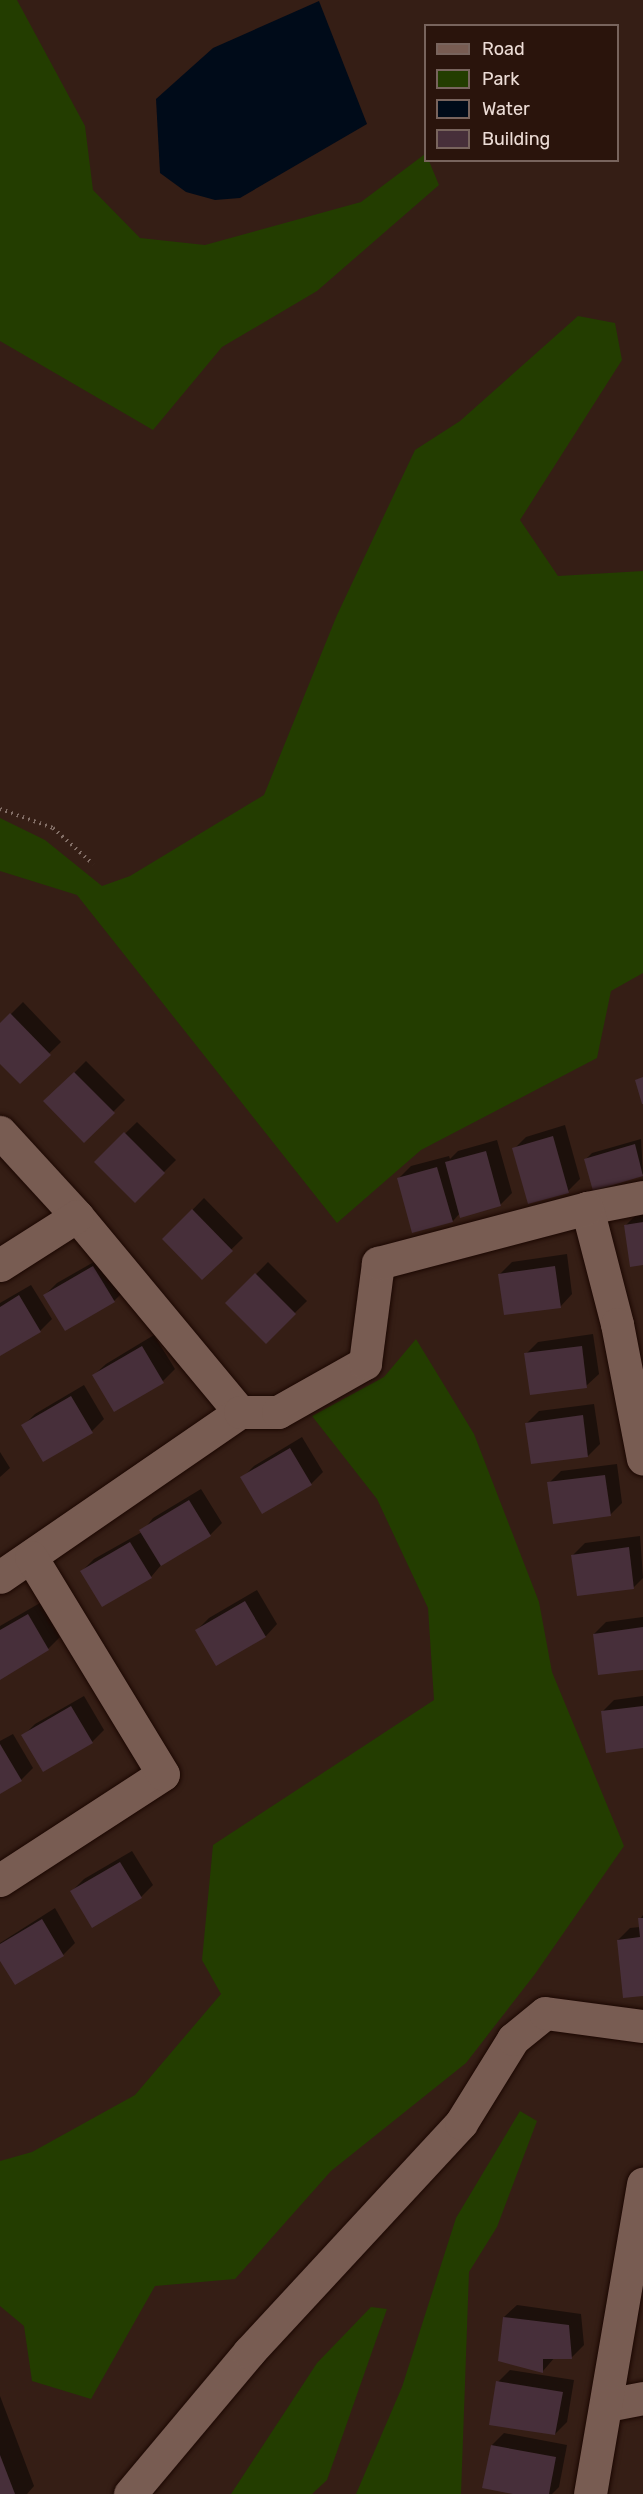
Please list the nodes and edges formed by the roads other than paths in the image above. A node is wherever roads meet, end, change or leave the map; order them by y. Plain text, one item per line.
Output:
1 (0, 1132) edge
2 (643, 1197) edge
3 (587, 1208) junction
4 (77, 1216) junction
5 (0, 1265) edge
6 (240, 1412) junction
7 (643, 1459) edge
8 (32, 1557) junction
9 (0, 1577) edge
10 (0, 1880) edge
11 (643, 2026) edge
12 (643, 2183) edge
13 (640, 2217) edge
14 (643, 2398) edge
15 (607, 2405) junction
16 (130, 2494) edge
17 (590, 2494) edge

1 - 4 street
2 - 3 street
3 - 6 street
3 - 7 street
4 - 5 street
4 - 6 street
6 - 8 street
8 - 9 street
8 - 10 street
11 - 16 street
12 - 13 street
13 - 15 street
14 - 15 street
15 - 17 street

